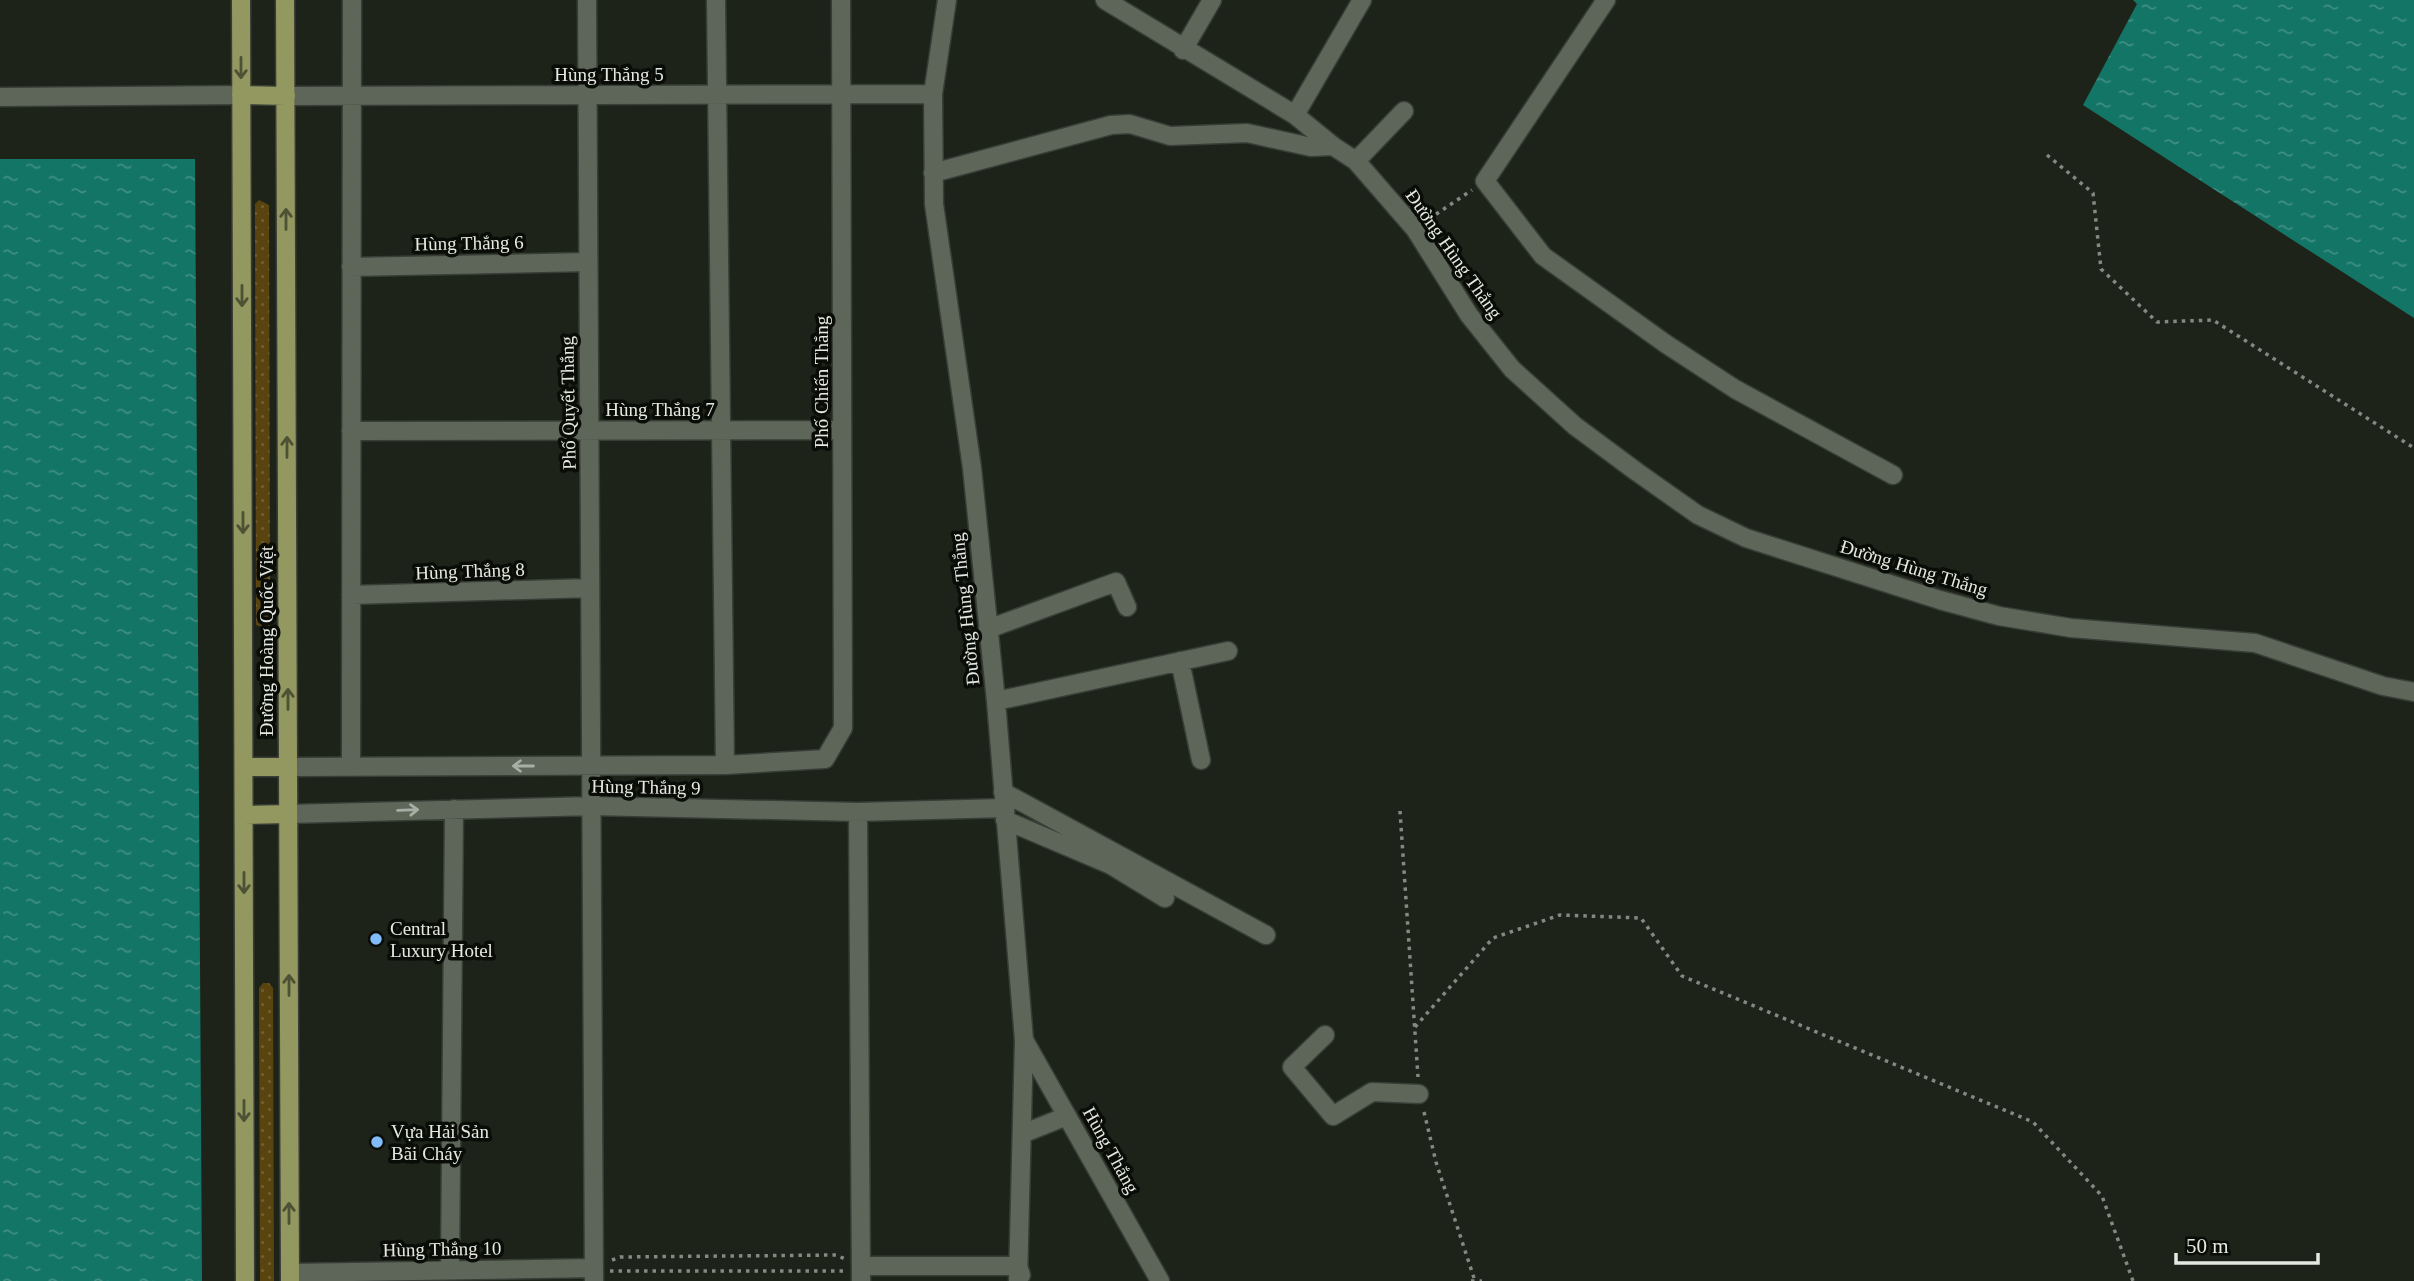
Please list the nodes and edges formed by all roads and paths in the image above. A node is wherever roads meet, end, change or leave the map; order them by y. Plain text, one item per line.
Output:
1 (241, 0) edge
2 (285, 0) edge
3 (352, 0) edge
4 (587, 0) edge
5 (716, 0) edge
6 (841, 0) edge
7 (947, 0) edge
8 (1105, 0) edge
9 (1212, 0) edge
10 (1362, 0) edge
11 (1606, 0) edge
12 (1183, 50) junction
13 (933, 94) junction
14 (241, 95) junction
15 (715, 95) junction
16 (842, 95) junction
17 (286, 96) junction
18 (352, 96) junction
19 (587, 96) junction
20 (0, 97) edge
21 (1404, 111) dead end
22 (1295, 115) junction
23 (1333, 146) junction
24 (2047, 155) dead end
25 (1356, 161) junction
26 (933, 173) junction
27 (1485, 181) junction
28 (1415, 229) junction
29 (587, 262) junction
30 (351, 267) junction
31 (590, 430) junction
32 (720, 430) junction
33 (842, 430) junction
34 (351, 431) junction
35 (2414, 448) edge
36 (1893, 475) dead end
37 (590, 588) junction
38 (351, 595) junction
39 (1127, 607) dead end
40 (988, 629) junction
41 (1228, 651) dead end
42 (1180, 661) junction
43 (2414, 692) edge
44 (996, 701) junction
45 (1201, 760) dead end
46 (592, 765) junction
47 (725, 765) junction
48 (244, 767) junction
49 (288, 767) junction
50 (351, 767) junction
51 (592, 806) junction
52 (1004, 807) junction
53 (454, 809) junction
54 (1400, 811) dead end
55 (858, 812) junction
56 (288, 814) junction
57 (244, 815) junction
58 (1164, 898) dead end
59 (1266, 935) dead end
60 (1415, 1027) junction
61 (1325, 1035) dead end
62 (1024, 1040) junction
63 (1419, 1094) junction
64 (1067, 1116) junction
65 (1022, 1134) junction
66 (450, 1269) junction
67 (861, 1274) edge
68 (594, 1275) edge
69 (1020, 1276) edge
70 (290, 1277) edge
71 (245, 1281) edge
72 (1160, 1281) edge
73 (1473, 1281) edge
74 (1482, 1281) edge
75 (2133, 1281) edge

1 -> 14 main road, Đường Hoàng Quốc Việt
2 - 17 main road, Đường Hoàng Quốc Việt
3 - 18 street
4 - 19 street, Phố Quyết Thắng
5 - 15 street
6 - 16 street, Phố Chiến Thắng
7 - 13 street, Đường Hùng Thắng
8 - 12 street, Đường Hùng Thắng
9 - 12 street
10 - 22 street
11 - 27 street
12 - 22 street, Đường Hùng Thắng
13 - 16 street, Hùng Thắng 5
13 - 26 street, Đường Hùng Thắng
14 - 17 main road
14 - 20 street
14 -> 48 main road, Đường Hoàng Quốc Việt
15 - 16 street, Hùng Thắng 5
15 - 19 street, Hùng Thắng 5
15 - 32 street
16 - 33 street, Phố Chiến Thắng
17 - 18 street, Hùng Thắng 5
49 -> 17 main road, Đường Hoàng Quốc Việt
18 - 19 street, Hùng Thắng 5
18 - 30 street
19 - 29 street, Phố Quyết Thắng
21 - 25 street
22 - 23 street, Đường Hùng Thắng
23 - 25 street, Đường Hùng Thắng
23 - 26 street
24 - 35 path
25 - 28 street, Đường Hùng Thắng
26 - 40 street, Đường Hùng Thắng
27 - 28 path
27 - 36 street
28 - 43 street, Đường Hùng Thắng
29 - 30 street, Hùng Thắng 6
29 - 31 street, Phố Quyết Thắng
30 - 34 street
31 - 32 street, Hùng Thắng 7
31 - 34 street, Hùng Thắng 7
31 - 37 street, Phố Quyết Thắng
32 - 33 street, Hùng Thắng 7
32 - 47 street
33 - 47 street, Phố Chiến Thắng
34 - 38 street
37 - 38 street, Hùng Thắng 8
37 - 46 street, Phố Quyết Thắng
38 - 50 street
39 - 40 street
40 - 44 street, Đường Hùng Thắng
41 - 42 street
42 - 44 street
42 - 45 street
44 - 52 street, Đường Hùng Thắng
46 - 47 street
46 -> 50 street
46 - 51 street, Phố Quyết Thắng
48 - 49 main road
48 - 57 main road, Đường Hoàng Quốc Việt
49 - 50 street
49 - 56 main road, Đường Hoàng Quốc Việt
51 - 53 street, Hùng Thắng 9
51 - 55 street, Hùng Thắng 9
51 - 68 street, Phố Quyết Thắng
52 - 55 street, Hùng Thắng 9
52 - 58 street
52 - 59 street
52 - 62 street, Đường Hùng Thắng
56 -> 53 street, Hùng Thắng 9
53 - 66 street
54 - 60 path
55 - 67 street
56 - 57 main road
70 -> 56 main road, Đường Hoàng Quốc Việt
57 -> 71 main road, Đường Hoàng Quốc Việt
60 - 63 path
60 - 75 path
61 - 63 street
62 - 64 street, Hùng Thắng
62 - 65 street, Đường Hùng Thắng
63 - 73 path
64 - 65 street
64 - 72 street, Hùng Thắng
65 - 69 street, Đường Hùng Thắng
66 - 68 street, Hùng Thắng 10
66 - 70 street, Hùng Thắng 10
67 - 68 path
67 - 68 path
67 - 69 street
73 - 74 path

